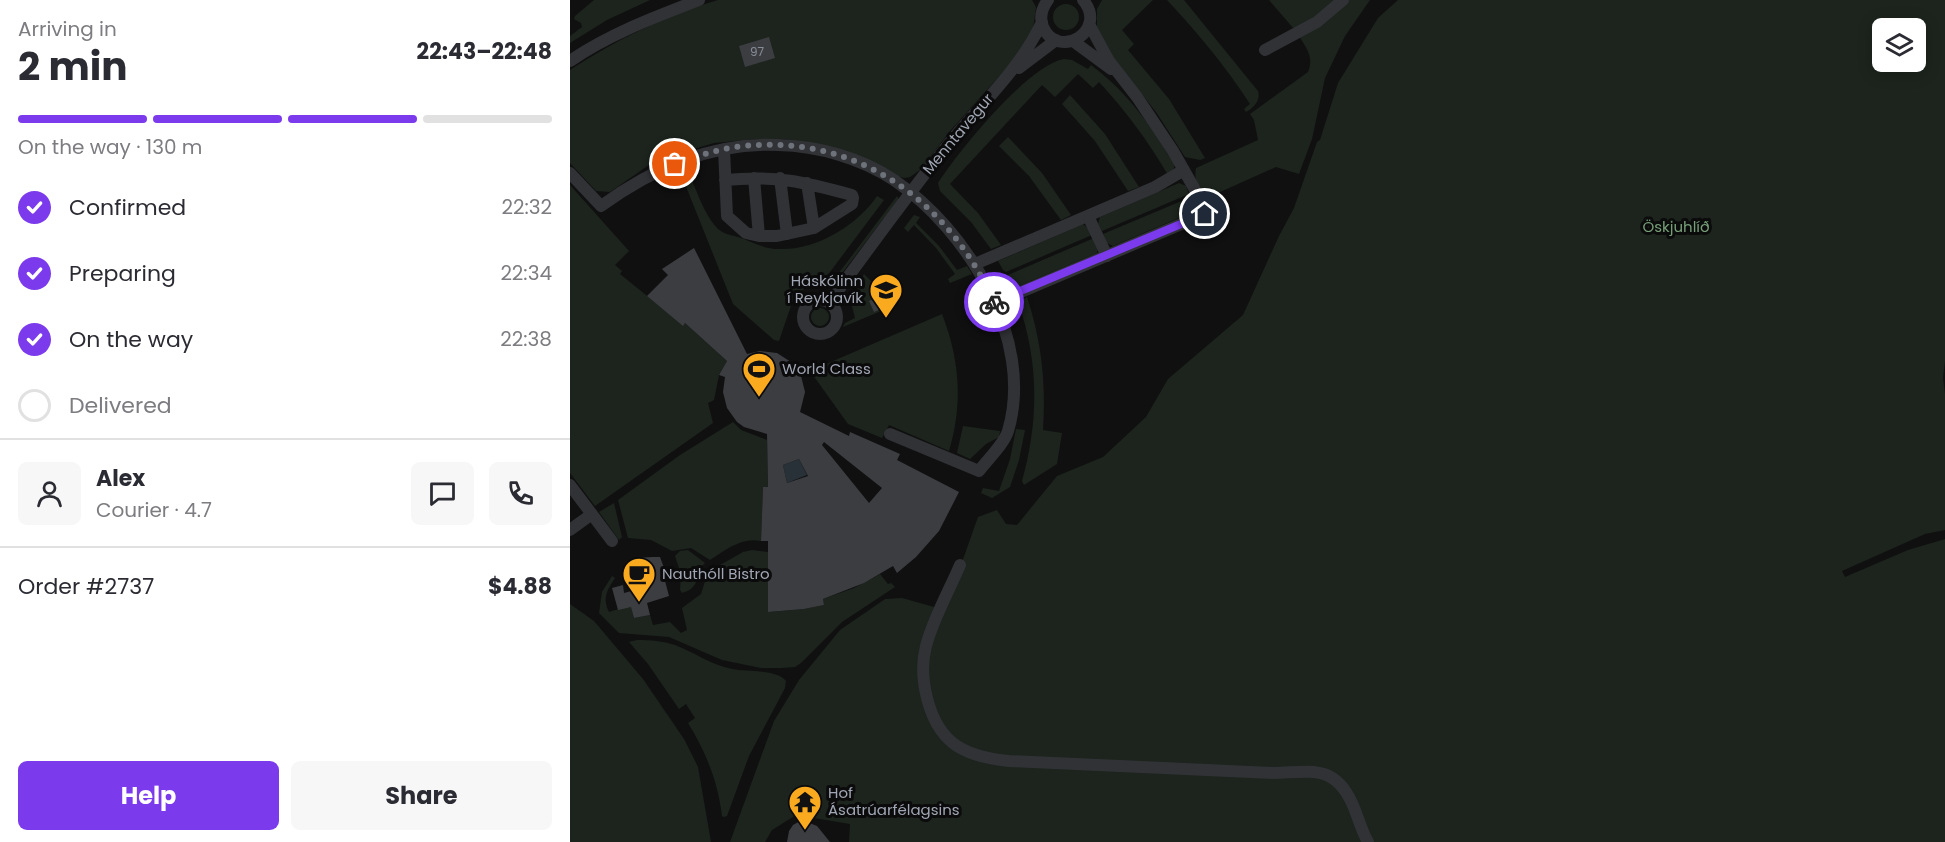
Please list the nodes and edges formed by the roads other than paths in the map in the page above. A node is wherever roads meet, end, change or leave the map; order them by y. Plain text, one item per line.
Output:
1 (699, 0) edge
2 (1083, 0) edge
3 (1096, 0) edge
4 (1343, 0) edge
5 (1043, 2) edge
6 (1089, 18) junction
7 (1041, 22) junction
8 (1056, 40) junction
9 (1073, 41) junction
10 (1265, 50) dead end
11 (570, 62) edge
12 (1118, 74) junction
13 (1008, 76) junction
14 (724, 149) junction
15 (1184, 170) junction
16 (570, 173) edge
17 (754, 178) junction
18 (780, 178) junction
19 (725, 180) junction
20 (807, 183) junction
21 (909, 192) junction
22 (1088, 216) junction
23 (814, 228) junction
24 (787, 234) junction
25 (759, 236) junction
26 (1107, 256) junction
27 (975, 264) junction
28 (829, 303) dead end
29 (995, 303) junction
30 (890, 434) dead end
31 (570, 485) edge
32 (592, 514) junction
33 (570, 530) edge
34 (612, 541) dead end
35 (960, 565) dead end
36 (1368, 842) edge

1 - 11 street
2 - 6 street
3 - 6 street
4 - 10 street
5 - 7 street, Menntavegur
6 - 9 street
6 - 12 street
7 - 8 street
7 - 13 street, Menntavegur
8 - 9 street
8 - 13 street, Menntavegur
9 - 12 street
12 - 15 street
13 - 21 street, Menntavegur
14 - 16 street
14 - 19 street
14 - 21 street
15 - 22 street
15 - 26 street
17 - 18 street
17 - 19 street
17 - 25 street
18 - 20 street
18 - 24 street
19 - 25 street
20 - 23 street
20 - 23 street
21 - 27 street
21 - 28 street, Menntavegur
22 - 26 street
22 - 27 street
23 - 24 street
24 - 25 street
26 - 29 street
27 - 29 street
29 - 30 street
31 - 32 street
32 - 33 street
32 - 34 street
35 - 36 street

